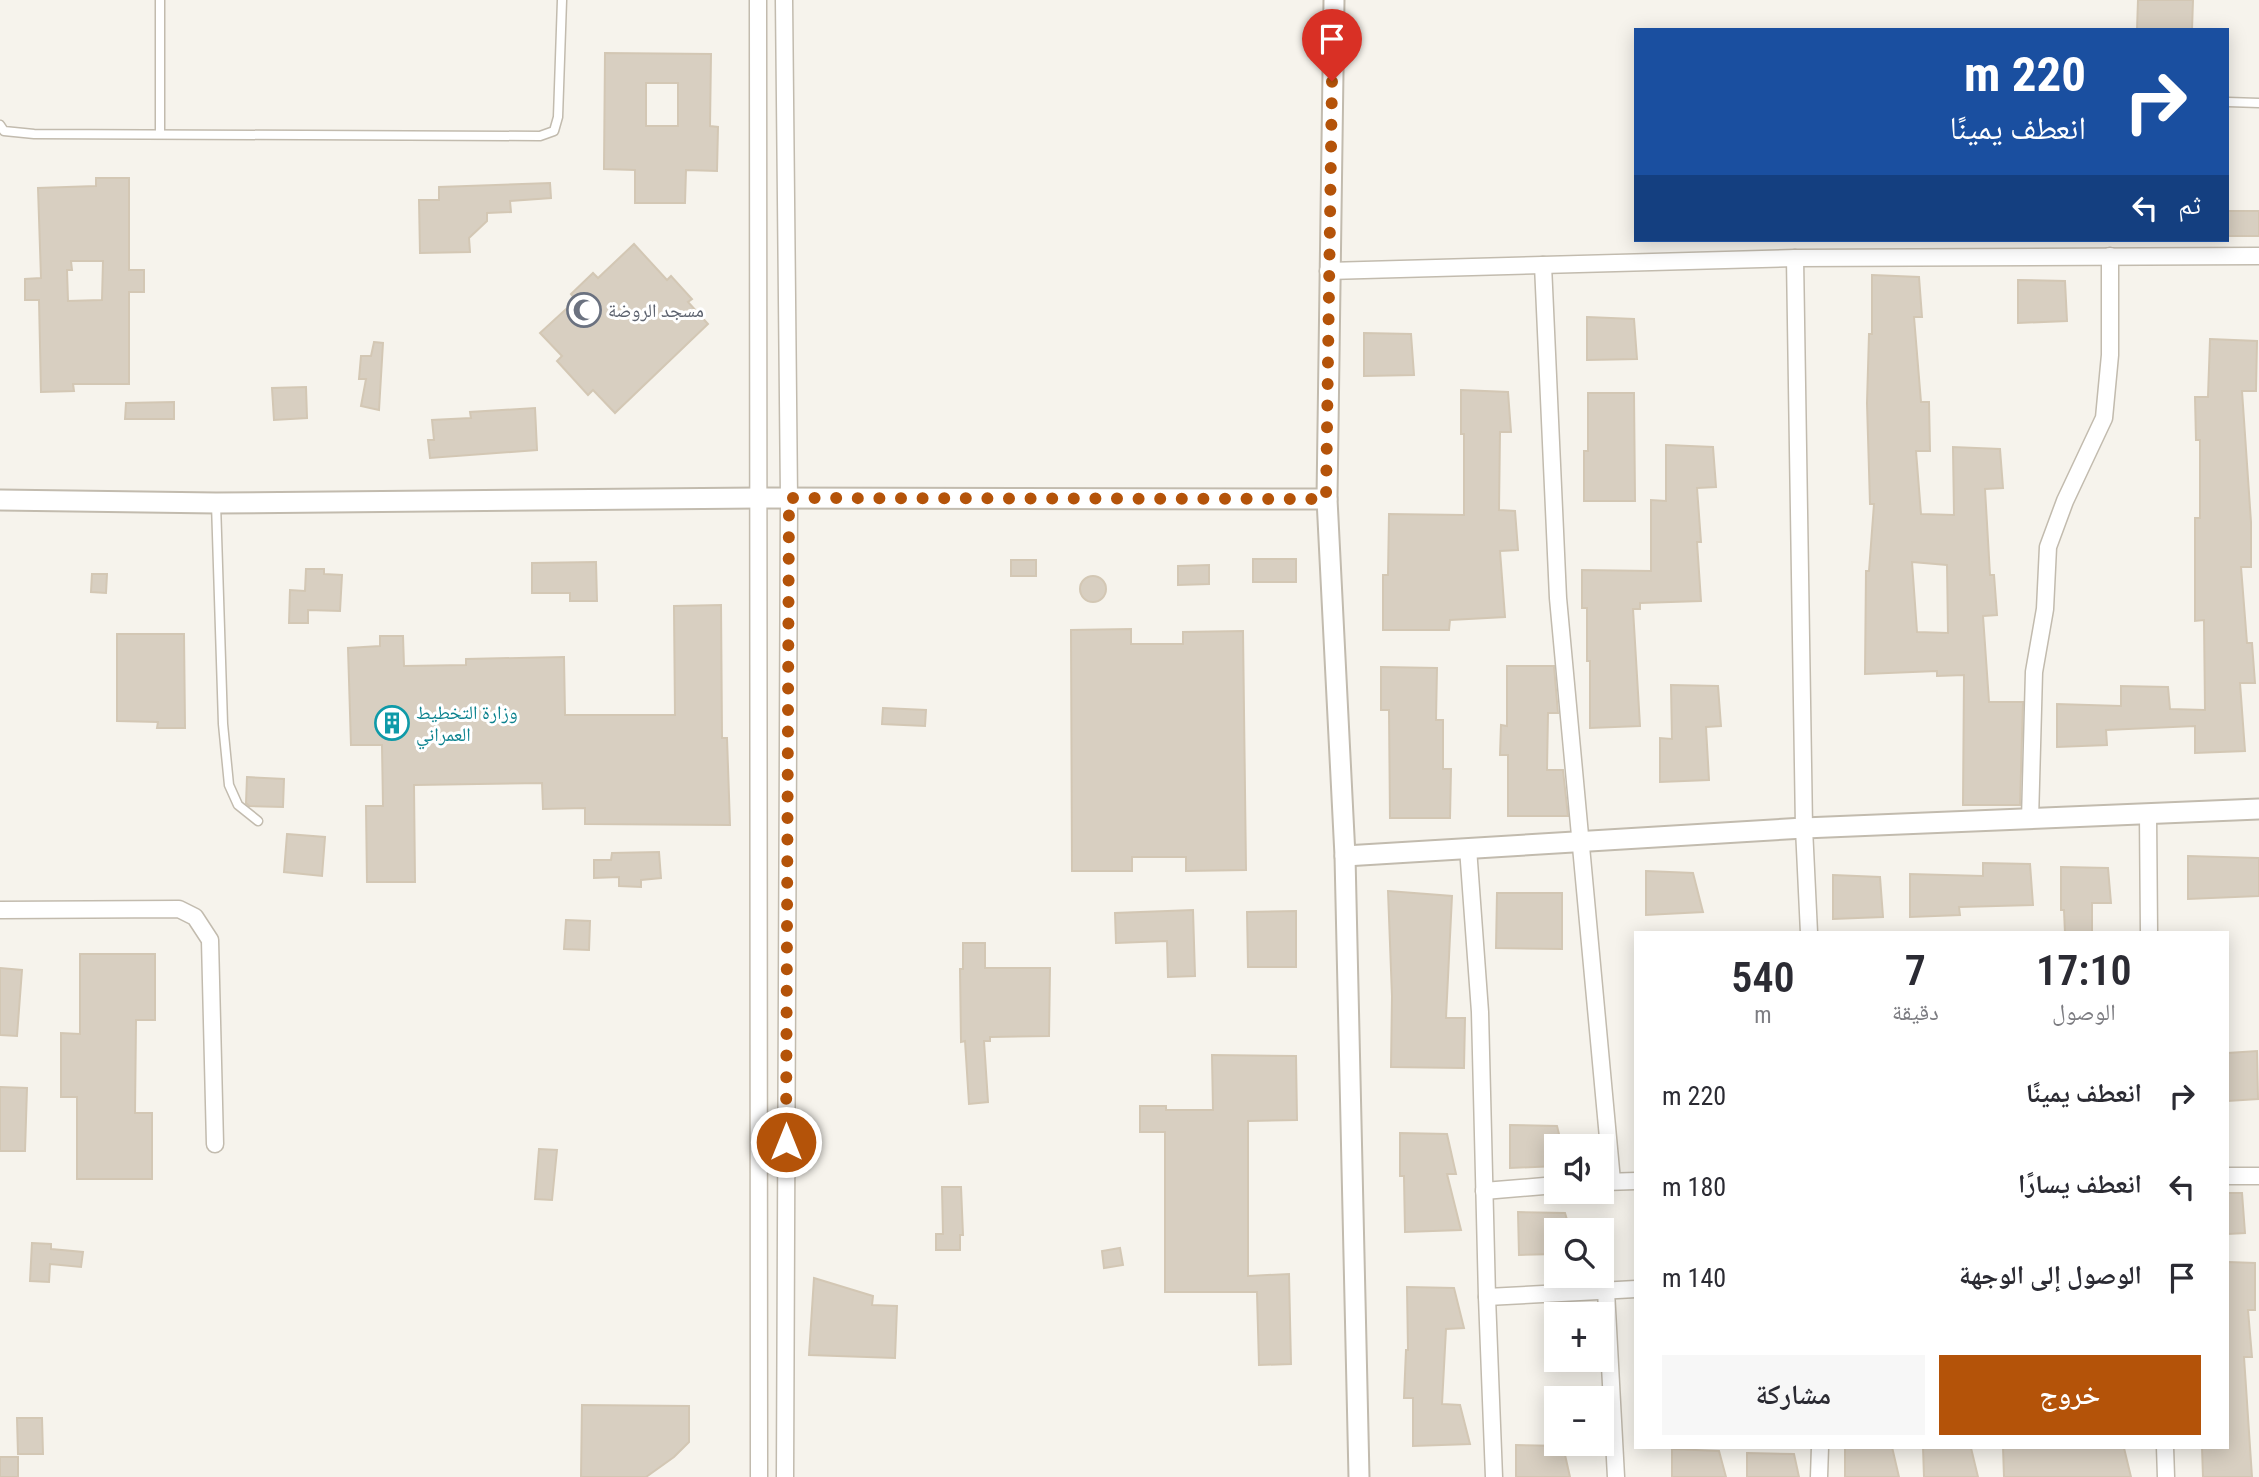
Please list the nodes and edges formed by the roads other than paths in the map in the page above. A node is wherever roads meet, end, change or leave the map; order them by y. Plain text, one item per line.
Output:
1 (160, 0) edge
2 (562, 0) edge
3 (758, 0) edge
4 (785, 0) edge
5 (1334, 0) edge
6 (2229, 103) edge
7 (2259, 103) edge
8 (0, 125) edge
9 (160, 134) junction
10 (2259, 256) edge
11 (2110, 257) junction
12 (1795, 258) junction
13 (1543, 265) junction
14 (1328, 271) junction
15 (758, 498) junction
16 (789, 498) junction
17 (1326, 499) junction
18 (0, 500) edge
19 (216, 503) junction
20 (2259, 809) edge
21 (2148, 814) junction
22 (2030, 820) junction
23 (258, 821) dead end
24 (1804, 828) junction
25 (1582, 841) junction
26 (1468, 848) junction
27 (1345, 856) junction
28 (0, 910) edge
29 (1809, 931) edge
30 (2149, 931) edge
31 (1603, 1134) edge
32 (215, 1144) dead end
33 (2259, 1175) edge
34 (2229, 1176) edge
35 (1614, 1181) edge
36 (1634, 1181) edge
37 (1544, 1186) edge
38 (1484, 1191) junction
39 (1634, 1289) edge
40 (1606, 1291) junction
41 (1487, 1297) junction
42 (1819, 1449) edge
43 (2165, 1449) edge
44 (759, 1477) edge
45 (785, 1477) edge
46 (1359, 1477) edge
47 (1494, 1477) edge
48 (1616, 1477) edge
49 (1819, 1477) edge
50 (2166, 1477) edge

1 - 9 lane
2 - 9 lane
3 - 15 street
4 - 16 street
5 - 14 street
6 - 7 lane
8 - 9 lane
10 - 11 street
11 - 12 street
11 - 22 street
12 - 13 street
12 - 24 street
13 - 14 street
13 - 25 street
14 - 17 street
15 - 16 street
15 - 19 street
15 - 44 street
16 - 17 street
16 - 45 street
17 - 27 street
18 - 19 street
19 - 23 lane
20 - 21 street
21 - 22 street
21 - 30 street
22 - 24 street
24 - 25 street
24 - 29 street
25 - 26 street
25 - 31 street
26 - 27 street
26 - 38 street
27 - 46 street
28 - 32 street
33 - 34 street
35 - 36 street
37 - 38 street
38 - 41 street
39 - 40 street
40 - 41 street
40 - 48 street
41 - 47 street
42 - 49 street
43 - 50 street

